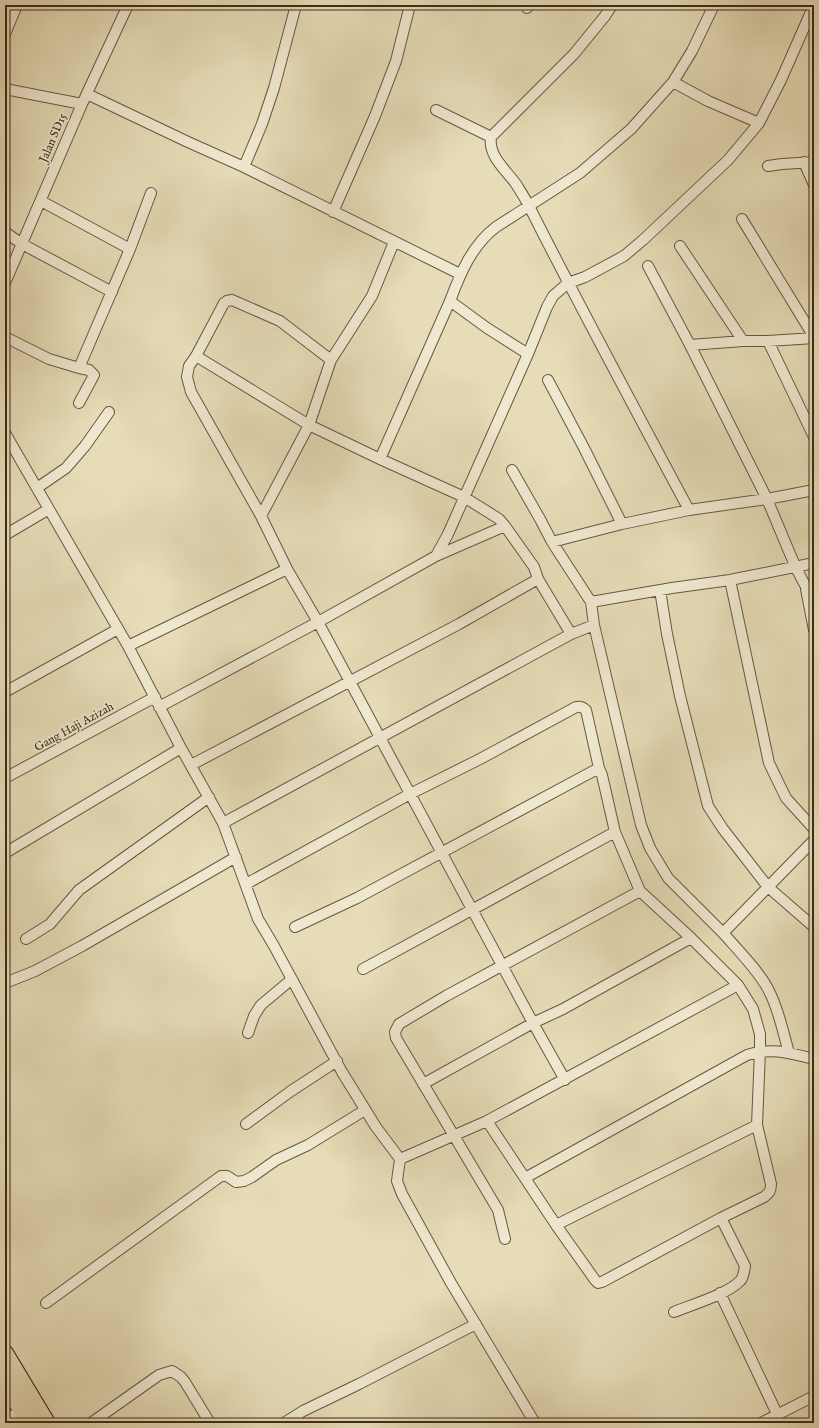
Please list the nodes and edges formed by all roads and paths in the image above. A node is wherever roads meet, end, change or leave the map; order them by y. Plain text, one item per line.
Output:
1 (17, 5) edge
2 (128, 5) edge
3 (296, 5) edge
4 (410, 5) edge
5 (612, 5) edge
6 (714, 5) edge
7 (814, 5) edge
8 (5, 34) edge
9 (673, 82) junction
10 (5, 89) edge
11 (87, 94) junction
12 (82, 104) junction
13 (436, 110) dead end
14 (759, 123) junction
15 (491, 137) junction
16 (809, 162) edge
17 (768, 166) dead end
18 (244, 167) junction
19 (814, 185) edge
20 (151, 193) dead end
21 (41, 201) junction
22 (530, 207) junction
23 (333, 212) junction
24 (742, 219) dead end
25 (5, 232) edge
26 (394, 242) junction
27 (22, 244) junction
28 (680, 246) dead end
29 (130, 249) junction
30 (648, 266) dead end
31 (460, 274) junction
32 (5, 283) edge
33 (568, 284) junction
34 (112, 292) junction
35 (450, 301) junction
36 (5, 337) edge
37 (814, 337) edge
38 (743, 341) junction
39 (768, 341) junction
40 (690, 345) junction
41 (528, 354) junction
42 (196, 356) junction
43 (331, 360) junction
44 (79, 368) junction
45 (548, 380) dead end
46 (79, 403) dead end
47 (109, 412) dead end
48 (309, 425) junction
49 (5, 433) edge
50 (814, 437) edge
51 (380, 459) junction
52 (512, 470) dead end
53 (37, 488) junction
54 (814, 490) edge
55 (464, 497) junction
56 (767, 499) junction
57 (49, 508) junction
58 (689, 510) junction
59 (261, 516) junction
60 (622, 524) junction
61 (505, 526) junction
62 (5, 535) edge
63 (552, 542) junction
64 (436, 556) junction
65 (814, 563) edge
66 (796, 568) junction
67 (287, 569) junction
68 (538, 579) junction
69 (730, 580) junction
70 (805, 584) junction
71 (660, 590) junction
72 (814, 598) edge
73 (591, 602) junction
74 (318, 622) junction
75 (591, 626) junction
76 (118, 629) junction
77 (814, 630) edge
78 (574, 633) junction
79 (128, 646) junction
80 (350, 681) junction
81 (5, 692) edge
82 (157, 702) junction
83 (380, 738) junction
84 (181, 748) junction
85 (191, 765) junction
86 (599, 768) junction
87 (5, 778) edge
88 (410, 794) junction
89 (209, 798) junction
90 (223, 823) junction
91 (814, 829) edge
92 (615, 832) junction
93 (814, 840) edge
94 (5, 853) edge
95 (442, 853) junction
96 (236, 857) junction
97 (246, 884) junction
98 (768, 887) junction
99 (640, 891) junction
100 (472, 909) junction
101 (295, 927) dead end
102 (814, 927) edge
103 (723, 933) junction
104 (691, 938) junction
105 (26, 939) dead end
106 (503, 966) junction
107 (364, 969) dead end
108 (292, 979) junction
109 (5, 983) edge
110 (738, 985) junction
111 (533, 1023) junction
112 (248, 1033) dead end
113 (763, 1051) junction
114 (786, 1052) junction
115 (814, 1059) edge
116 (337, 1061) junction
117 (565, 1080) junction
118 (423, 1084) junction
119 (365, 1110) junction
120 (487, 1121) junction
121 (246, 1124) dead end
122 (757, 1125) junction
123 (454, 1136) junction
124 (400, 1159) junction
125 (525, 1178) junction
126 (721, 1218) junction
127 (556, 1225) junction
128 (505, 1239) dead end
129 (720, 1293) junction
130 (46, 1303) dead end
131 (674, 1312) dead end
132 (476, 1324) junction
133 (5, 1353) edge
134 (5, 1383) edge
135 (814, 1396) edge
136 (778, 1416) junction
137 (25, 1417) edge
138 (5, 1421) edge
139 (47, 1423) edge
140 (91, 1423) edge
141 (210, 1423) edge
142 (284, 1423) edge
143 (535, 1423) edge
144 (761, 1423) edge

1 - 8 street
2 - 11 street, Jalan SD15
3 - 18 street
4 - 23 street
5 - 15 street
6 - 9 street
7 - 14 street
9 - 14 street
9 - 22 street
10 - 12 street
11 - 12 street, Jalan SD15
11 - 18 street
12 - 21 street, Jalan SD15
13 - 15 street
14 - 33 street
15 - 22 street
16 - 17 street
16 - 19 street
18 - 23 street
20 - 29 street
21 - 27 street, Jalan SD15
21 - 29 street
22 - 31 street
22 - 33 street
23 - 26 street
24 - 37 street
25 - 27 street
26 - 31 street
26 - 43 street
27 - 32 street, Jalan SD15
27 - 34 street
28 - 38 street
29 - 34 street
30 - 40 street
31 - 35 street
33 - 41 street
33 - 58 street
34 - 44 street
35 - 41 street
35 - 51 street
36 - 44 street
37 - 39 street
38 - 39 street
38 - 40 street
39 - 50 street
40 - 56 street
41 - 55 street
42 - 43 street
42 - 48 street
42 - 59 street
43 - 48 street
44 - 46 street
45 - 60 street
47 - 53 street
48 - 51 street
48 - 59 street
49 - 53 street
51 - 55 street
52 - 63 street
53 - 57 street
54 - 56 street
55 - 61 street
55 - 64 street
56 - 58 street
56 - 66 street
57 - 62 street
57 - 76 street
58 - 60 street
59 - 67 street
60 - 63 street
61 - 64 street, Gang Haji Azizah
61 - 68 street
63 - 73 street
64 - 74 street, Gang Haji Azizah
65 - 66 street
66 - 69 street
66 - 70 street
67 - 74 street
67 - 79 street
68 - 78 street
68 - 80 street
69 - 71 street
69 - 91 street
70 - 72 street
70 - 77 street
71 - 73 street
71 - 98 street
73 - 75 street
74 - 80 street
74 - 82 street, Gang Haji Azizah
75 - 78 street
75 - 103 street
76 - 79 street
76 - 81 street
78 - 83 street
79 - 82 street
80 - 83 street
80 - 85 street
82 - 84 street
82 - 87 street, Gang Haji Azizah
83 - 88 street
83 - 90 street
84 - 85 street
84 - 94 street
85 - 89 street
86 - 88 street
86 - 92 street
86 - 95 street
88 - 95 street
88 - 97 street
89 - 90 street
89 - 105 street
90 - 96 street
92 - 99 street
92 - 100 street
93 - 98 street
95 - 100 street
95 - 101 street
96 - 97 street
96 - 109 street
97 - 108 street
98 - 102 street
98 - 103 street
99 - 104 street
99 - 106 street
100 - 106 street
100 - 107 street
103 - 114 street
104 - 110 street
104 - 111 street
106 - 111 street
106 - 118 street
108 - 112 street
108 - 116 street
110 - 113 street
110 - 117 street
111 - 117 street
111 - 118 street
113 - 114 street
113 - 122 street
113 - 125 street
114 - 115 street
116 - 119 street
116 - 121 street
117 - 120 street
118 - 123 street
119 - 124 street
119 - 130 street
120 - 123 street
120 - 125 street
122 - 126 street
122 - 127 street
123 - 124 street
123 - 128 street
124 - 132 street
125 - 127 street
126 - 127 street
126 - 129 street
129 - 131 street
129 - 136 street
132 - 142 street
132 - 143 street
133 - 139 highway
134 - 137 highway
135 - 136 street
136 - 144 street
137 - 138 street
140 - 141 street

